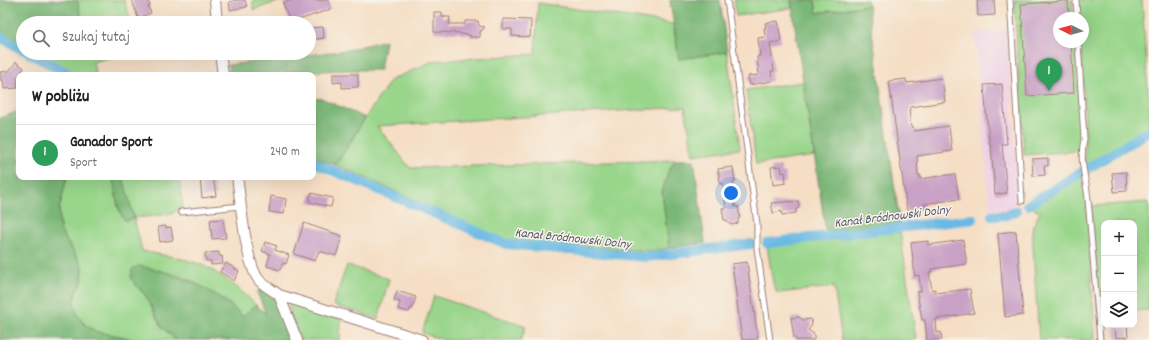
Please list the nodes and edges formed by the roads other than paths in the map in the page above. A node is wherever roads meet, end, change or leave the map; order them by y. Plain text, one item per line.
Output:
1 (214, 0) edge
2 (727, 0) edge
3 (1010, 0) edge
4 (1076, 0) edge
5 (1077, 12) edge
6 (216, 16) edge
7 (1078, 48) edge
8 (221, 60) edge
9 (223, 72) edge
10 (237, 180) edge
11 (1022, 201) dead end
12 (241, 206) junction
13 (181, 212) dead end
14 (279, 295) junction
15 (297, 340) edge
16 (422, 340) edge
17 (770, 340) edge
18 (1100, 340) edge

1 - 6 street
2 - 17 lane
3 - 11 lane
4 - 5 lane
7 - 18 lane
8 - 9 street
10 - 12 street
12 - 13 lane
12 - 14 street
14 - 15 street
14 - 16 street

